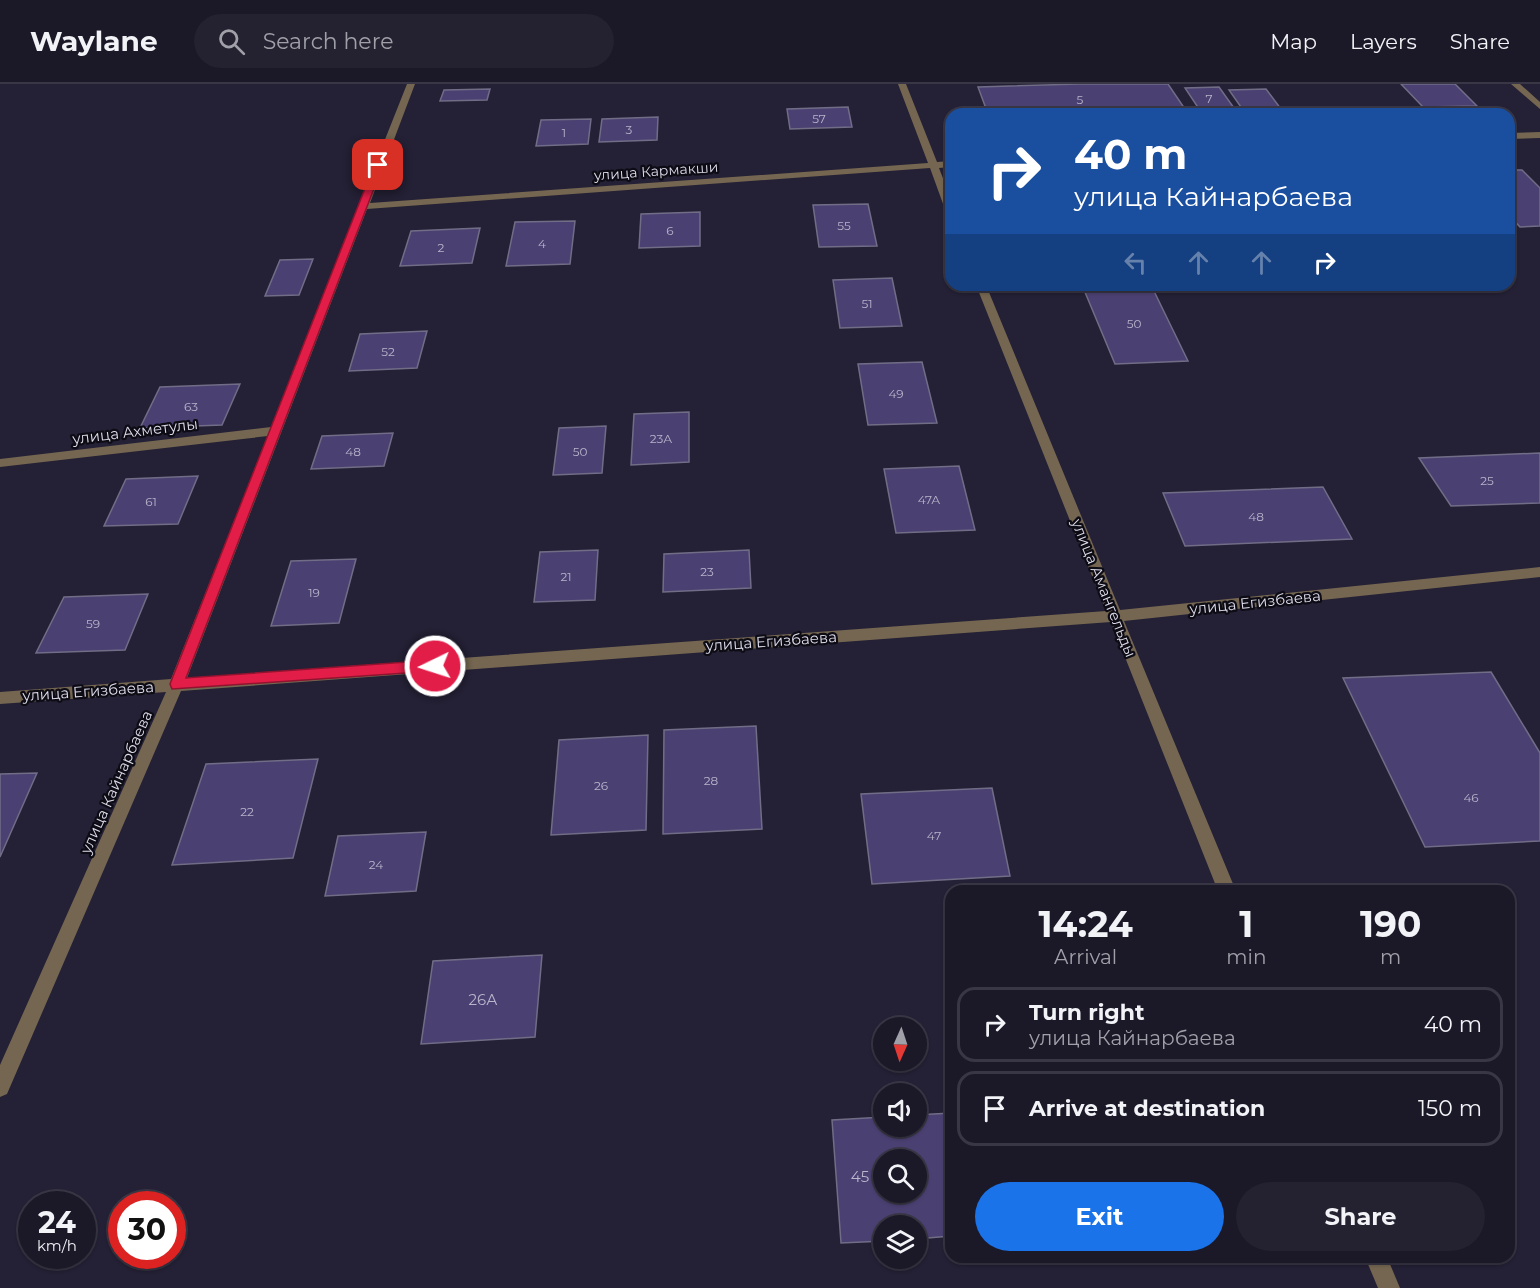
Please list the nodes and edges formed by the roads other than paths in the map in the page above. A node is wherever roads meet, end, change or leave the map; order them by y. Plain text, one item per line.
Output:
1 (411, 84) edge
2 (903, 84) edge
3 (1515, 84) edge
4 (1540, 106) edge
5 (1540, 135) edge
6 (1515, 136) edge
7 (945, 164) edge
8 (932, 165) junction
9 (945, 197) edge
10 (362, 206) junction
11 (983, 291) edge
12 (275, 431) junction
13 (0, 463) edge
14 (1540, 572) edge
15 (1115, 616) junction
16 (177, 684) junction
17 (0, 698) edge
18 (1225, 885) edge
19 (0, 1087) edge
20 (1379, 1263) edge
21 (1389, 1288) edge

1 - 10 street, улица Кайнарбаева
2 - 8 street
3 - 4 street
5 - 6 street
7 - 8 street, улица Кармакши
8 - 9 street
8 - 10 street, улица Кармакши
10 - 12 street, улица Кайнарбаева
11 - 15 street, улица Амангельды
12 - 13 street, улица Ахметулы
12 - 16 street, улица Кайнарбаева
14 - 15 street, улица Егизбаева
15 - 16 street, улица Егизбаева
15 - 18 street, улица Амангельды
16 - 17 street, улица Егизбаева
16 - 19 street, улица Кайнарбаева
20 - 21 street

